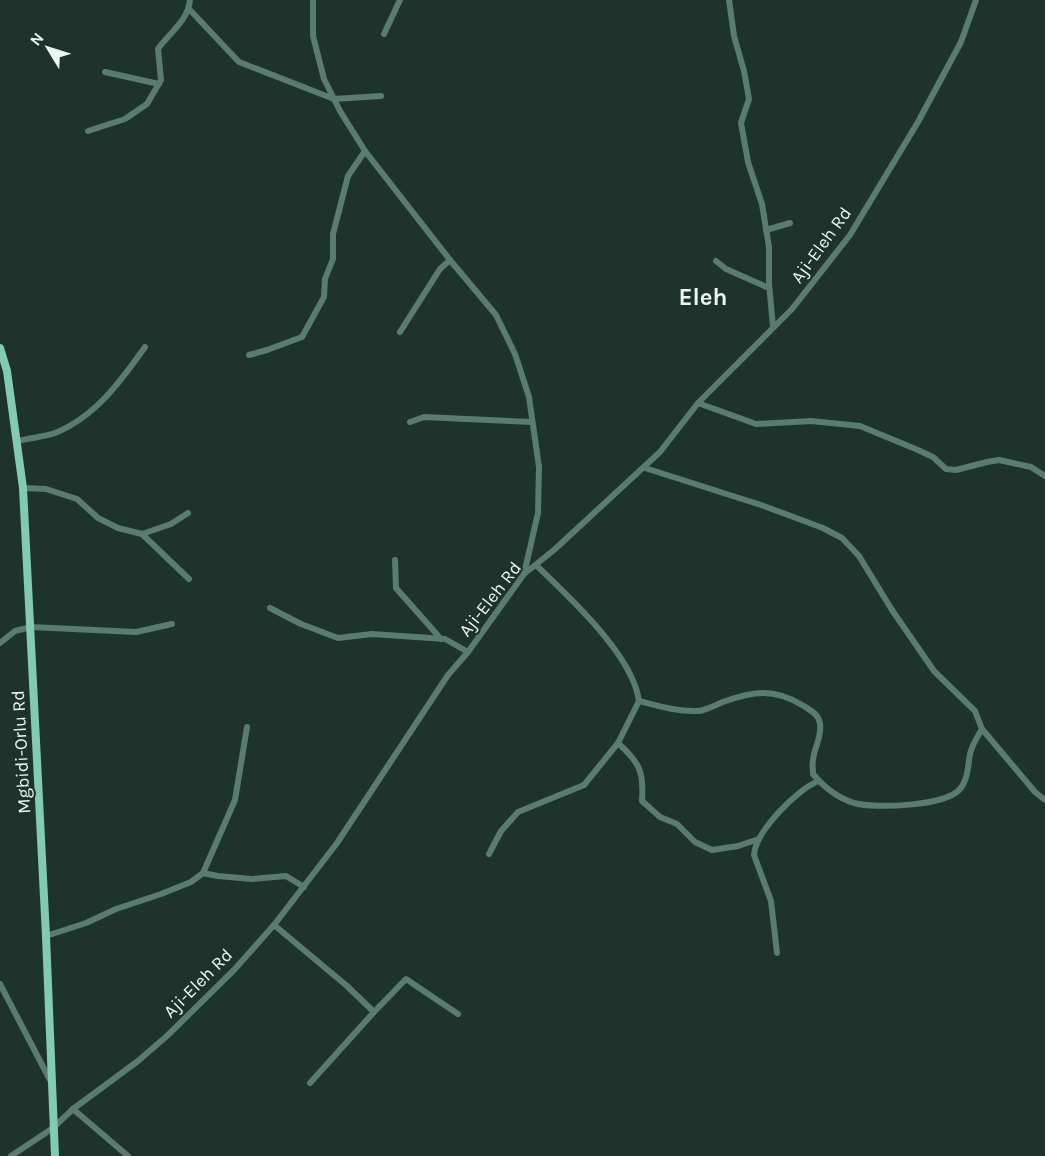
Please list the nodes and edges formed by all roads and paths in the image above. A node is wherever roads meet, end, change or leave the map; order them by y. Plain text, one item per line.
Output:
1 (190, 0) edge
2 (313, 0) edge
3 (400, 0) edge
4 (729, 0) edge
5 (976, 0) edge
6 (189, 9) junction
7 (384, 34) dead end
8 (105, 72) dead end
9 (159, 84) junction
10 (381, 96) dead end
11 (334, 99) junction
12 (88, 131) dead end
13 (365, 151) junction
14 (790, 223) dead end
15 (766, 230) junction
16 (450, 260) junction
17 (716, 261) dead end
18 (769, 288) junction
19 (772, 327) junction
20 (400, 332) dead end
21 (145, 347) dead end
22 (0, 348) edge
23 (249, 355) dead end
24 (698, 404) junction
25 (410, 422) dead end
26 (532, 422) junction
27 (18, 441) junction
28 (645, 468) junction
29 (1045, 476) edge
30 (23, 488) junction
31 (188, 513) dead end
32 (142, 534) junction
33 (395, 560) dead end
34 (536, 565) junction
35 (524, 574) junction
36 (189, 579) dead end
37 (270, 608) dead end
38 (172, 624) dead end
39 (31, 627) junction
40 (441, 639) junction
41 (0, 643) edge
42 (468, 652) junction
43 (639, 701) junction
44 (247, 727) dead end
45 (982, 729) junction
46 (618, 744) junction
47 (819, 781) junction
48 (1045, 800) edge
49 (759, 839) junction
50 (489, 855) dead end
51 (203, 873) junction
52 (304, 887) junction
53 (274, 925) junction
54 (46, 936) junction
55 (777, 953) dead end
56 (0, 984) edge
57 (374, 1012) junction
58 (458, 1014) dead end
59 (50, 1080) junction
60 (310, 1083) dead end
61 (73, 1109) junction
62 (52, 1128) junction
63 (11, 1156) edge
64 (54, 1156) edge
65 (128, 1156) edge

1 - 6 street
2 - 11 street
3 - 7 street
4 - 15 street
5 - 19 street, Aji-Eleh Rd
6 - 9 street
6 - 11 street
8 - 9 street
9 - 12 street
10 - 11 street
11 - 13 street
13 - 16 street
13 - 23 street
14 - 15 street
15 - 18 street
16 - 20 street
16 - 26 street
17 - 18 street
18 - 19 street
19 - 24 street, Aji-Eleh Rd
21 - 27 street
22 - 27 main road, Mgbidi-Orlu Rd
24 - 28 street, Aji-Eleh Rd
24 - 29 street
25 - 26 street
26 - 35 street
27 - 30 main road, Mgbidi-Orlu Rd
28 - 34 street, Aji-Eleh Rd
28 - 45 street
30 - 32 street
30 - 39 main road, Mgbidi-Orlu Rd
31 - 32 street
32 - 36 street
33 - 40 street
34 - 35 street, Aji-Eleh Rd
34 - 43 street
35 - 42 street, Aji-Eleh Rd
37 - 40 street
38 - 39 street
39 - 41 street
39 - 54 main road, Mgbidi-Orlu Rd
40 - 42 street
42 - 52 street, Aji-Eleh Rd
43 - 46 street
43 - 47 street
44 - 51 street
45 - 47 street
45 - 48 street
46 - 49 street
46 - 50 street
47 - 49 street
49 - 55 street
51 - 52 street
51 - 54 street
52 - 53 street, Aji-Eleh Rd
53 - 57 street
53 - 61 street, Aji-Eleh Rd
54 - 59 main road, Mgbidi-Orlu Rd
56 - 59 street
57 - 58 street
57 - 60 street
59 - 62 main road, Mgbidi-Orlu Rd
61 - 62 street, Aji-Eleh Rd
61 - 65 street
62 - 63 street, Aji-Eleh Rd
62 - 64 main road, Mgbidi-Orlu Rd

